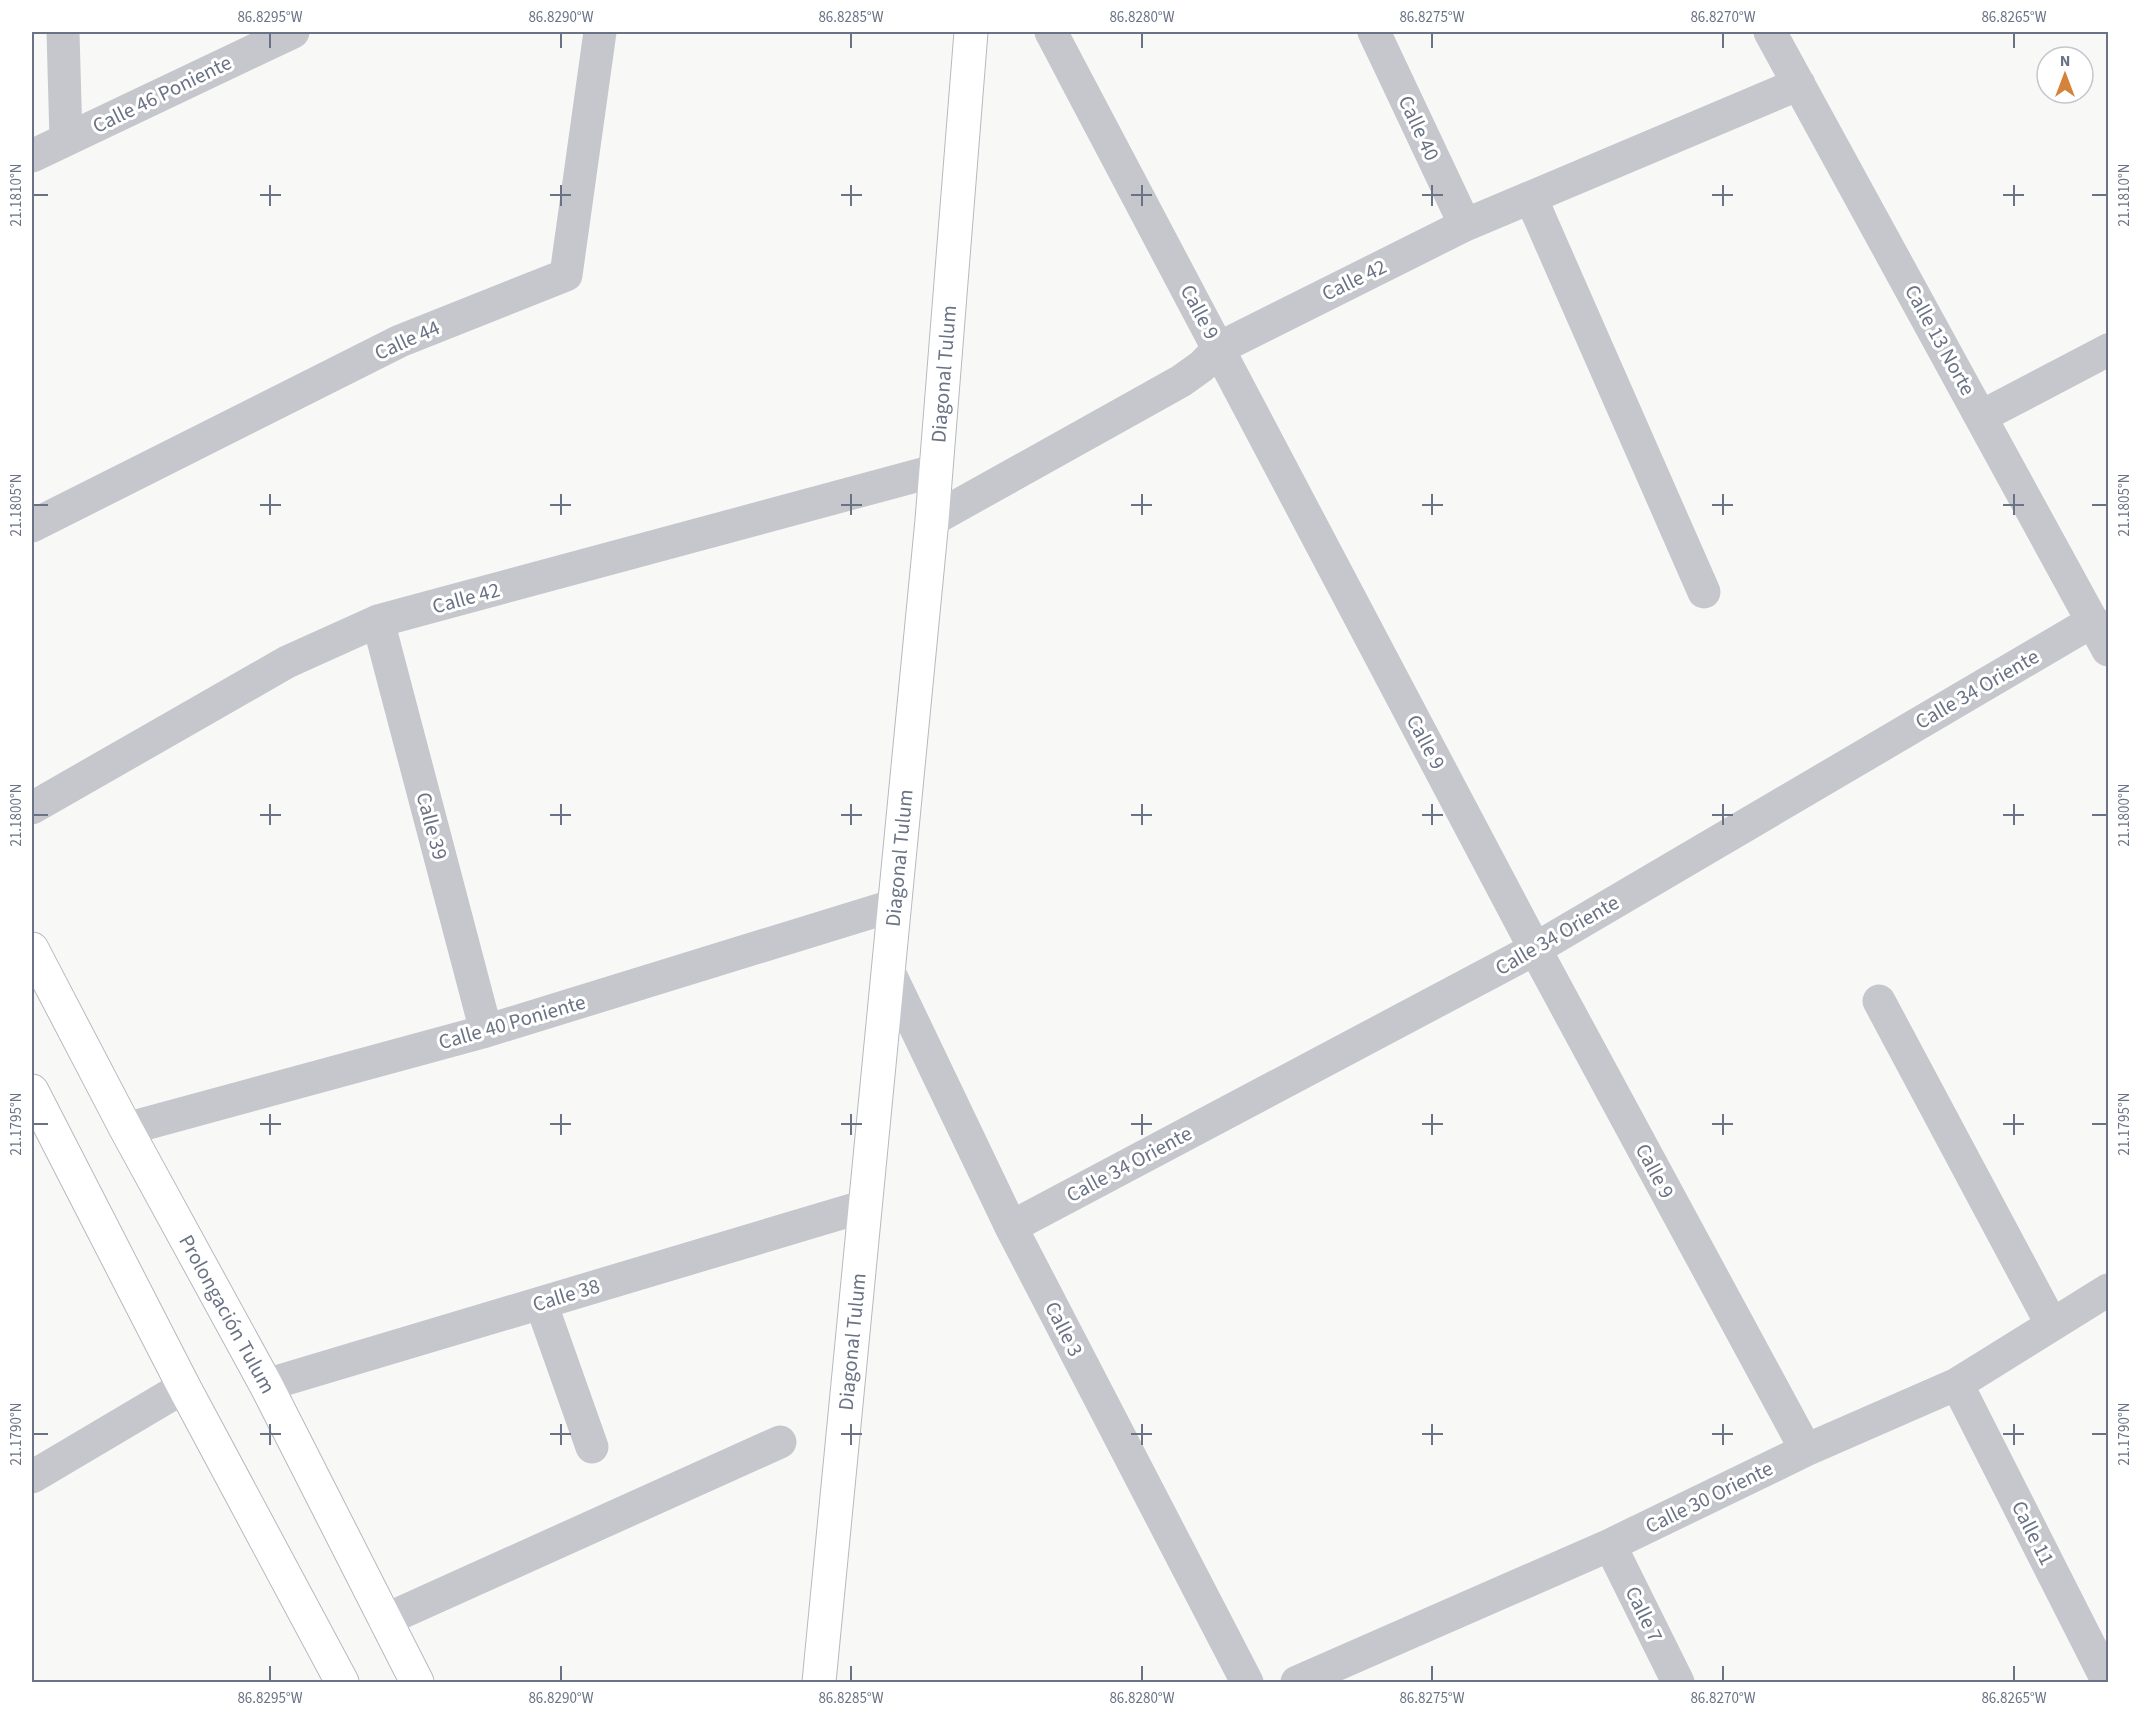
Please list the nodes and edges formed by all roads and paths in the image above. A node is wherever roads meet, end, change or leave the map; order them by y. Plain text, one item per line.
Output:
1 (63, 32) edge
2 (293, 32) edge
3 (600, 32) edge
4 (971, 32) edge
5 (1051, 32) edge
6 (1374, 32) edge
7 (1770, 32) edge
8 (1798, 84) junction
9 (66, 140) junction
10 (32, 156) edge
11 (1531, 198) junction
12 (1465, 225) junction
13 (1219, 348) junction
14 (2109, 350) edge
15 (1982, 416) junction
16 (934, 471) junction
17 (932, 520) junction
18 (32, 526) edge
19 (1704, 592) dead end
20 (378, 621) junction
21 (2092, 621) junction
22 (2109, 651) edge
23 (32, 808) edge
24 (895, 905) junction
25 (32, 949) edge
26 (1535, 949) junction
27 (889, 972) junction
28 (1879, 1001) dead end
29 (486, 1031) junction
30 (32, 1091) edge
31 (126, 1129) junction
32 (865, 1206) junction
33 (1011, 1227) junction
34 (2109, 1290) edge
35 (541, 1303) junction
36 (2052, 1325) junction
37 (1957, 1384) junction
38 (266, 1385) junction
39 (184, 1387) junction
40 (780, 1442) dead end
41 (592, 1447) dead end
42 (1806, 1450) junction
43 (32, 1477) edge
44 (1610, 1545) junction
45 (385, 1620) junction
46 (2109, 1682) edge
47 (342, 1683) edge
48 (417, 1683) edge
49 (819, 1683) edge
50 (1247, 1683) edge
51 (1297, 1683) edge
52 (1678, 1683) edge

1 - 9 street
2 - 9 street, Calle 46 Poniente
3 - 18 street, Calle 44
4 - 16 main road, Diagonal Tulum
5 - 13 street, Calle 9
6 - 12 street, Calle 40
7 - 8 street, Calle 13 Norte
8 - 11 street, Calle 42
8 - 15 street, Calle 13 Norte
9 - 10 street, Calle 46 Poniente
11 - 12 street, Calle 42
11 - 19 street
12 - 13 street, Calle 42
13 - 17 street, Calle 42
13 - 26 street, Calle 9
14 - 15 street
15 - 21 street, Calle 13 Norte
16 - 17 main road, Diagonal Tulum
16 - 20 street, Calle 42
17 - 24 main road, Diagonal Tulum
20 - 23 street, Calle 42
20 - 29 street, Calle 39
21 - 22 street, Calle 13 Norte
21 - 26 street, Calle 34 Oriente
24 - 27 main road, Diagonal Tulum
24 - 29 street, Calle 40 Poniente
25 - 31 main road, Prolongación Tulum
26 - 33 street, Calle 34 Oriente
26 - 42 street, Calle 9
27 - 32 main road, Diagonal Tulum
27 - 33 street, Calle 3
28 - 36 street
29 - 31 street, Calle 40 Poniente
30 - 39 main road
31 - 38 main road, Prolongación Tulum
32 - 35 street, Calle 38
32 - 49 main road, Diagonal Tulum
33 - 50 street, Calle 3
34 - 36 street, Calle 30 Oriente
35 - 38 street, Calle 38
35 - 41 street
36 - 37 street, Calle 30 Oriente
37 - 42 street, Calle 30 Oriente
37 - 46 street, Calle 11
38 - 45 main road, Prolongación Tulum
39 - 43 street
39 - 47 main road
40 - 45 street
42 - 44 street, Calle 30 Oriente
44 - 51 street, Calle 30 Oriente
44 - 52 street, Calle 7
45 - 48 main road, Prolongación Tulum

